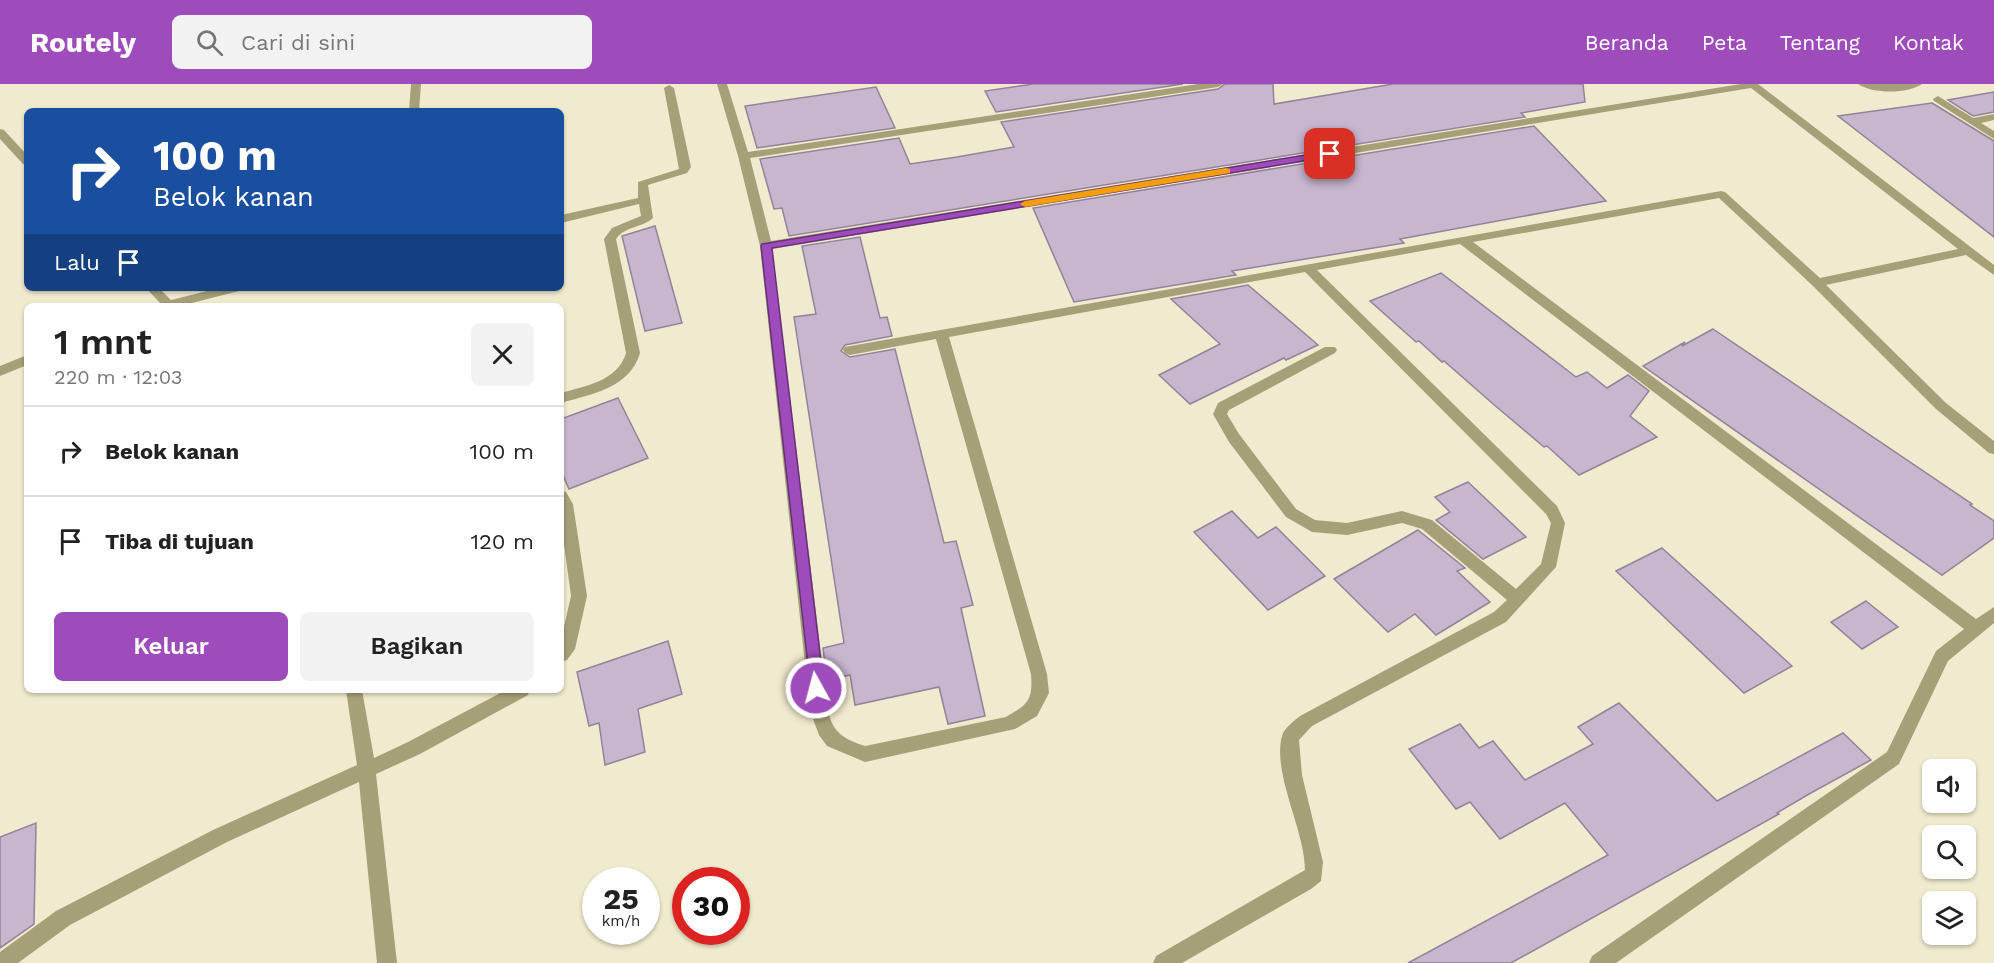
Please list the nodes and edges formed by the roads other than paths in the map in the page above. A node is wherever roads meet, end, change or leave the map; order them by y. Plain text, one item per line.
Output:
1 (416, 84) edge
2 (722, 84) edge
3 (1134, 84) edge
4 (1218, 84) edge
5 (1863, 84) edge
6 (1917, 84) edge
7 (1753, 85) edge
8 (669, 88) dead end
9 (1141, 96) junction
10 (1938, 99) dead end
11 (414, 108) edge
12 (1994, 117) edge
13 (1972, 121) junction
14 (0, 132) edge
15 (1994, 136) edge
16 (744, 156) junction
17 (24, 159) edge
18 (643, 200) junction
19 (564, 218) edge
20 (1461, 239) junction
21 (766, 246) junction
22 (1968, 251) junction
23 (1307, 267) junction
24 (1994, 271) edge
25 (1817, 283) junction
26 (154, 291) edge
27 (224, 291) edge
28 (164, 303) edge
29 (178, 303) edge
30 (941, 333) junction
31 (850, 350) dead end
32 (1330, 350) dead end
33 (24, 361) edge
34 (0, 370) edge
35 (564, 397) edge
36 (1994, 449) edge
37 (564, 501) edge
38 (1518, 600) junction
39 (1994, 614) edge
40 (1975, 628) junction
41 (564, 652) edge
42 (354, 693) edge
43 (516, 693) edge
44 (367, 770) junction
45 (1, 963) edge
46 (387, 963) edge
47 (1163, 963) edge
48 (1599, 963) edge

1 - 11 street
2 - 16 street
3 - 9 street
4 - 9 street
5 - 6 street
7 - 21 street
7 - 22 street
8 - 18 street
9 - 16 street
10 - 13 street
12 - 13 street
13 - 15 street
14 - 17 street
16 - 21 street
18 - 19 street
18 - 35 street
20 - 23 street
20 - 25 street
20 - 40 street
21 - 30 street
22 - 24 street
22 - 25 street
23 - 30 street
23 - 38 street
25 - 36 street
26 - 28 street
27 - 29 street
30 - 31 street
32 - 38 street
33 - 34 street
37 - 41 street
38 - 47 street
39 - 40 street
40 - 48 street
42 - 44 street
43 - 44 street
44 - 45 street
44 - 46 street

